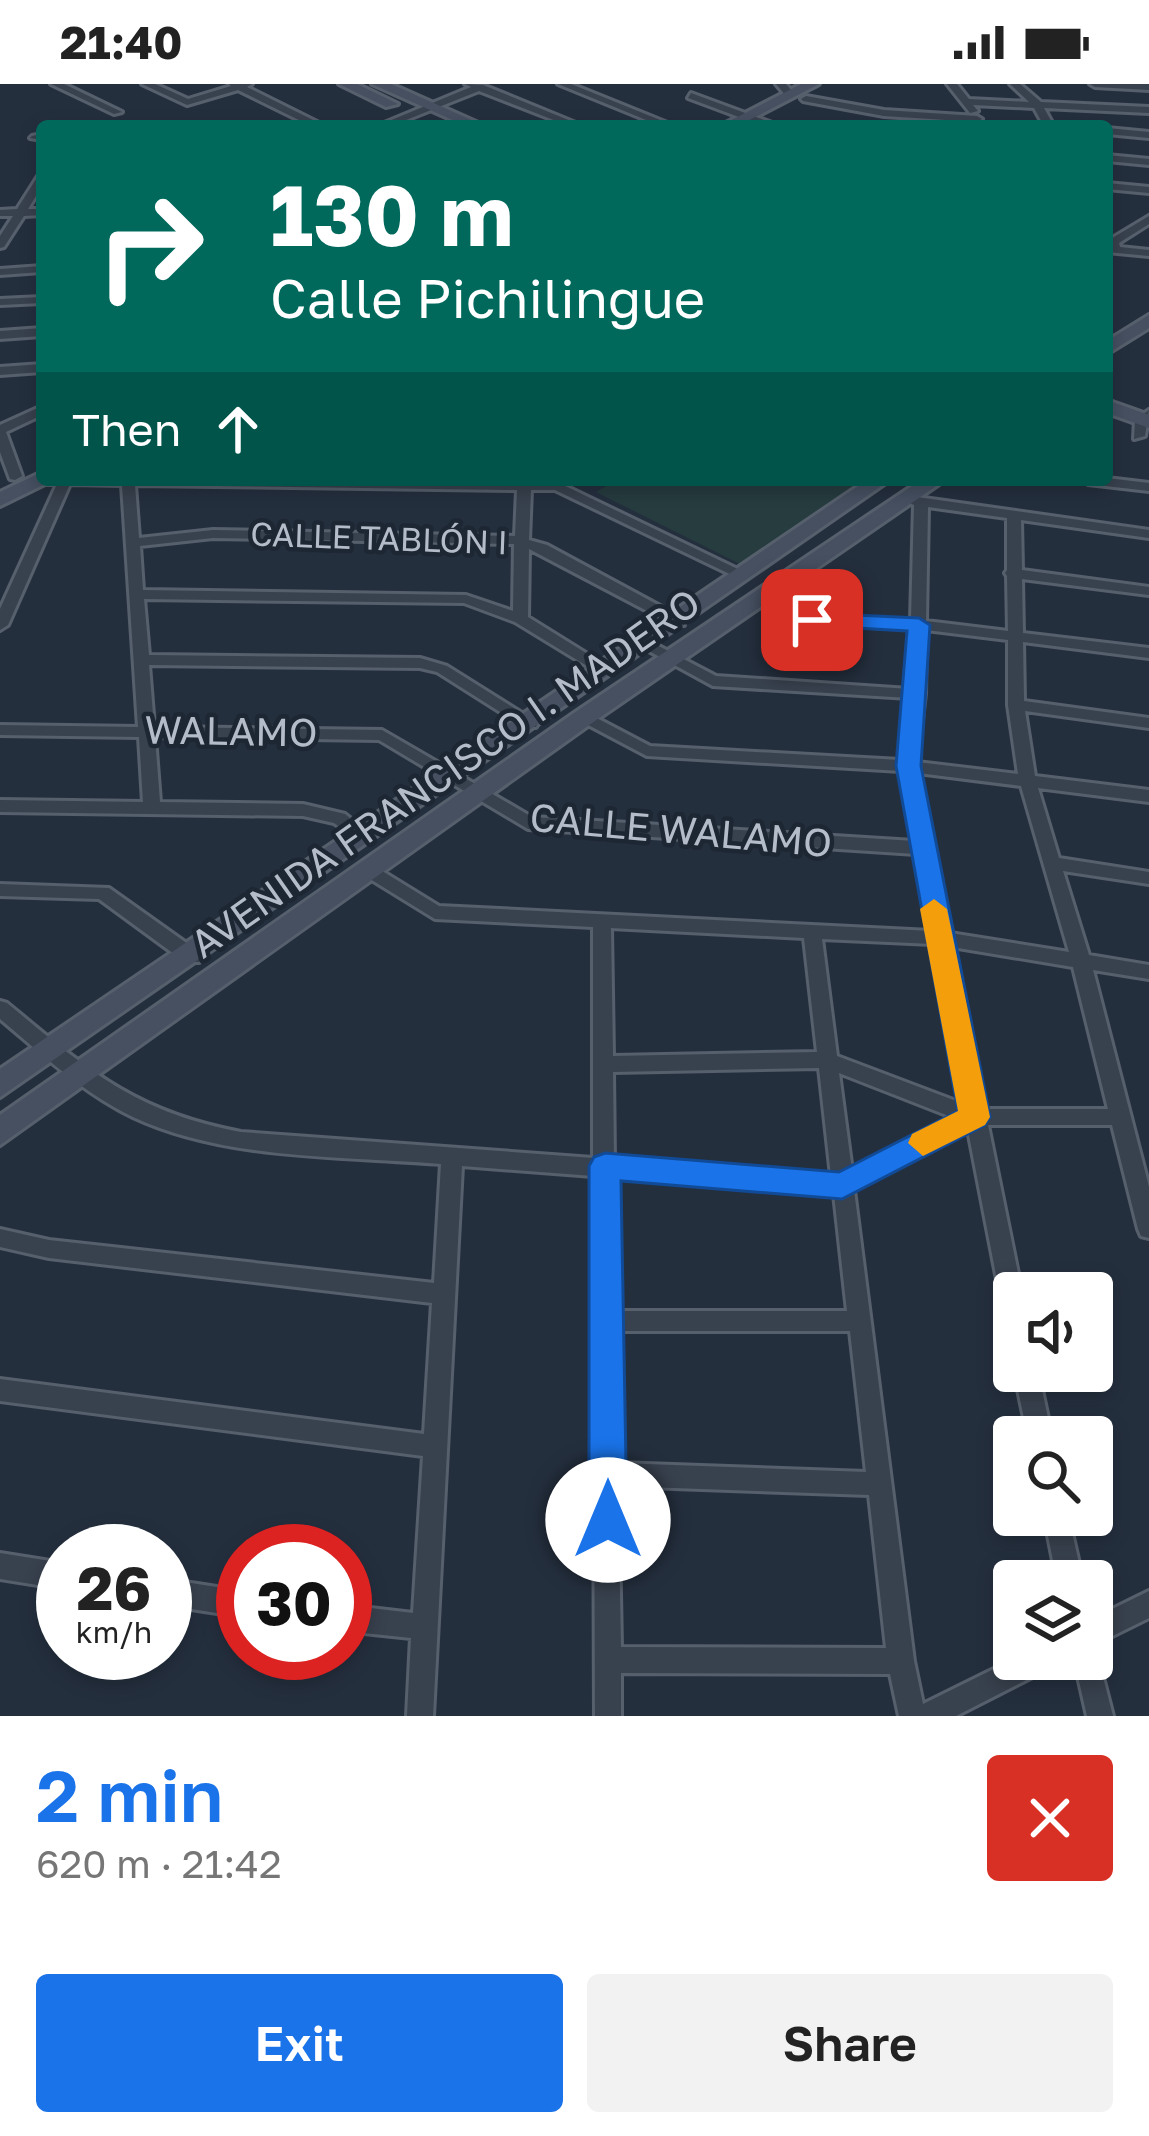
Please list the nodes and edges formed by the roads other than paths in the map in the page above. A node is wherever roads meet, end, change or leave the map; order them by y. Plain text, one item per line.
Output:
1 (147, 84) edge
2 (346, 84) edge
3 (379, 84) edge
4 (563, 84) edge
5 (835, 84) edge
6 (952, 84) edge
7 (1015, 84) edge
8 (1085, 84) edge
9 (1095, 84) edge
10 (63, 85) edge
11 (240, 85) edge
12 (480, 85) edge
13 (1149, 87) edge
14 (797, 90) edge
15 (691, 96) dead end
16 (969, 102) junction
17 (1037, 104) junction
18 (432, 106) junction
19 (1112, 106) junction
20 (1149, 110) edge
21 (117, 112) dead end
22 (414, 115) junction
23 (308, 120) edge
24 (399, 120) edge
25 (425, 120) edge
26 (464, 120) edge
27 (564, 120) edge
28 (655, 120) edge
29 (749, 120) edge
30 (760, 120) edge
31 (958, 120) edge
32 (978, 120) edge
33 (1046, 120) edge
34 (1113, 132) edge
35 (1149, 135) edge
36 (1113, 159) edge
37 (1149, 162) edge
38 (1113, 187) edge
39 (36, 189) edge
40 (1149, 190) edge
41 (36, 212) edge
42 (0, 213) edge
43 (20, 213) junction
44 (1149, 219) edge
45 (1113, 243) edge
46 (0, 245) edge
47 (1113, 246) edge
48 (1149, 256) edge
49 (36, 269) edge
50 (0, 272) edge
51 (1149, 299) edge
52 (36, 300) edge
53 (0, 302) edge
54 (1149, 320) edge
55 (1113, 322) edge
56 (36, 332) edge
57 (0, 335) edge
58 (1113, 345) edge
59 (36, 368) edge
60 (0, 371) edge
61 (1113, 409) edge
62 (36, 413) edge
63 (1113, 424) edge
64 (1145, 426) edge
65 (0, 432) edge
66 (36, 476) edge
67 (1113, 483) edge
68 (62, 486) edge
69 (128, 486) edge
70 (524, 486) edge
71 (534, 486) edge
72 (581, 486) edge
73 (871, 486) edge
74 (930, 486) edge
75 (1149, 487) edge
76 (4, 489) edge
77 (574, 490) junction
78 (915, 502) junction
79 (1013, 517) junction
80 (1149, 534) edge
81 (524, 542) junction
82 (132, 543) junction
83 (1012, 573) junction
84 (743, 575) junction
85 (1149, 591) edge
86 (8, 592) edge
87 (136, 594) junction
88 (769, 597) junction
89 (520, 619) junction
90 (679, 622) junction
91 (0, 625) edge
92 (919, 625) junction
93 (1014, 634) junction
94 (646, 645) junction
95 (1149, 653) edge
96 (141, 660) junction
97 (676, 660) junction
98 (605, 671) junction
99 (917, 694) junction
100 (1016, 705) junction
101 (583, 718) junction
102 (530, 723) junction
103 (1149, 723) edge
104 (146, 729) junction
105 (0, 730) edge
106 (908, 766) junction
107 (1027, 778) junction
108 (449, 779) junction
109 (476, 795) junction
110 (1149, 796) edge
111 (0, 806) edge
112 (152, 807) junction
113 (364, 838) junction
114 (922, 848) junction
115 (1054, 863) junction
116 (368, 870) junction
117 (1149, 878) edge
118 (0, 890) edge
119 (602, 920) junction
120 (812, 930) junction
121 (939, 938) junction
122 (192, 957) junction
123 (1082, 961) junction
124 (1149, 972) edge
125 (0, 1008) edge
126 (52, 1050) junction
127 (826, 1060) junction
128 (604, 1064) junction
129 (83, 1073) junction
130 (0, 1085) edge
131 (974, 1117) junction
132 (1120, 1117) junction
133 (0, 1132) edge
134 (452, 1157) junction
135 (605, 1166) junction
136 (853, 1180) junction
137 (1148, 1222) edge
138 (0, 1238) edge
139 (1006, 1272) edge
140 (443, 1294) junction
141 (604, 1321) junction
142 (861, 1322) junction
143 (0, 1390) edge
144 (431, 1446) junction
145 (608, 1474) junction
146 (880, 1484) junction
147 (0, 1567) edge
148 (36, 1572) edge
149 (1149, 1604) edge
150 (372, 1621) edge
151 (1113, 1622) edge
152 (424, 1628) junction
153 (608, 1660) junction
154 (901, 1660) junction
155 (999, 1680) edge
156 (1092, 1680) edge
157 (420, 1716) edge
158 (608, 1716) edge
159 (913, 1716) edge
160 (928, 1716) edge
161 (1100, 1716) edge

1 - 11 street
2 - 22 street
3 - 18 street
4 - 28 street
5 - 14 street
6 - 16 street
7 - 17 street
8 - 19 street
9 - 13 street
10 - 21 street
11 - 23 street
12 - 18 street
12 - 27 street
14 - 30 street
14 - 31 street
15 - 29 street
16 - 17 street
16 - 32 street
17 - 19 street
17 - 33 street
18 - 22 street
18 - 26 street
19 - 20 street
22 - 24 street
22 - 25 street
34 - 35 street
36 - 37 street
38 - 40 street
39 - 43 street
41 - 43 street
42 - 43 street
43 - 46 street
44 - 45 street
47 - 48 street
49 - 50 street
51 - 55 street
52 - 53 street
54 - 58 street
56 - 57 street
59 - 60 street
61 - 64 street
62 - 65 street
63 - 64 street
65 - 76 street
66 - 76 street
67 - 75 street
68 - 86 street
69 - 82 street
70 - 81 street
71 - 77 street
72 - 77 street
73 - 84 street, AVENIDA FRANCISCO I. MADERO
74 - 78 street, AVENIDA FRANCISCO I. MADERO
77 - 84 street
78 - 79 street
78 - 88 street, AVENIDA FRANCISCO I. MADERO
78 - 92 street
79 - 80 street
79 - 83 street
81 - 82 street, CALLE TABLÓN I
81 - 89 street
81 - 90 street, CALLE TABLÓN I
82 - 87 street
83 - 85 street
83 - 93 street
84 - 90 street, AVENIDA FRANCISCO I. MADERO
86 - 91 street
87 - 89 street
87 - 96 street
88 - 92 street
88 - 97 street, AVENIDA FRANCISCO I. MADERO
89 - 98 street
90 - 94 street, AVENIDA FRANCISCO I. MADERO
92 - 93 street
92 - 99 street
93 - 95 street
93 - 100 street
94 - 97 street
94 - 98 street, AVENIDA FRANCISCO I. MADERO
96 - 102 street
96 - 104 street
97 - 99 street
97 - 101 street, AVENIDA FRANCISCO I. MADERO
98 - 102 street, AVENIDA FRANCISCO I. MADERO
99 - 106 street
100 - 103 street
100 - 107 street
101 - 106 street
101 - 109 street, AVENIDA FRANCISCO I. MADERO
102 - 108 street, AVENIDA FRANCISCO I. MADERO
104 - 105 street, WALAMO
104 - 108 street, WALAMO
104 - 112 street
106 - 107 street
106 - 114 street
107 - 110 street
107 - 115 street
108 - 109 street, CALLE WALAMO
108 - 113 street, AVENIDA FRANCISCO I. MADERO
109 - 114 street, CALLE WALAMO
109 - 116 street, AVENIDA FRANCISCO I. MADERO
111 - 112 street
112 - 113 street
113 - 122 street, AVENIDA FRANCISCO I. MADERO
114 - 121 street
115 - 117 street
115 - 123 street
116 - 119 street
116 - 129 street, AVENIDA FRANCISCO I. MADERO
118 - 122 street
119 - 120 street
119 - 128 street
120 - 121 street
120 - 127 street
121 - 123 street
121 - 131 street
122 - 126 street, AVENIDA FRANCISCO I. MADERO
123 - 124 street
123 - 132 street
125 - 126 street
126 - 129 street
126 - 130 street, AVENIDA FRANCISCO I. MADERO
127 - 128 street
127 - 131 street
127 - 136 street
128 - 135 street
129 - 133 street, AVENIDA FRANCISCO I. MADERO
129 - 134 street
131 - 132 street
131 - 136 street
131 - 139 street
132 - 137 street
134 - 135 street
134 - 140 street
135 - 136 street
135 - 141 street
136 - 142 street
138 - 140 street
140 - 144 street
141 - 142 street
141 - 145 street
142 - 146 street
143 - 144 street
144 - 152 street
145 - 146 street
145 - 153 street
146 - 154 street
147 - 148 street
149 - 151 street
150 - 152 street
152 - 157 street
153 - 154 street
153 - 158 street
154 - 159 street
155 - 160 street
156 - 161 street

